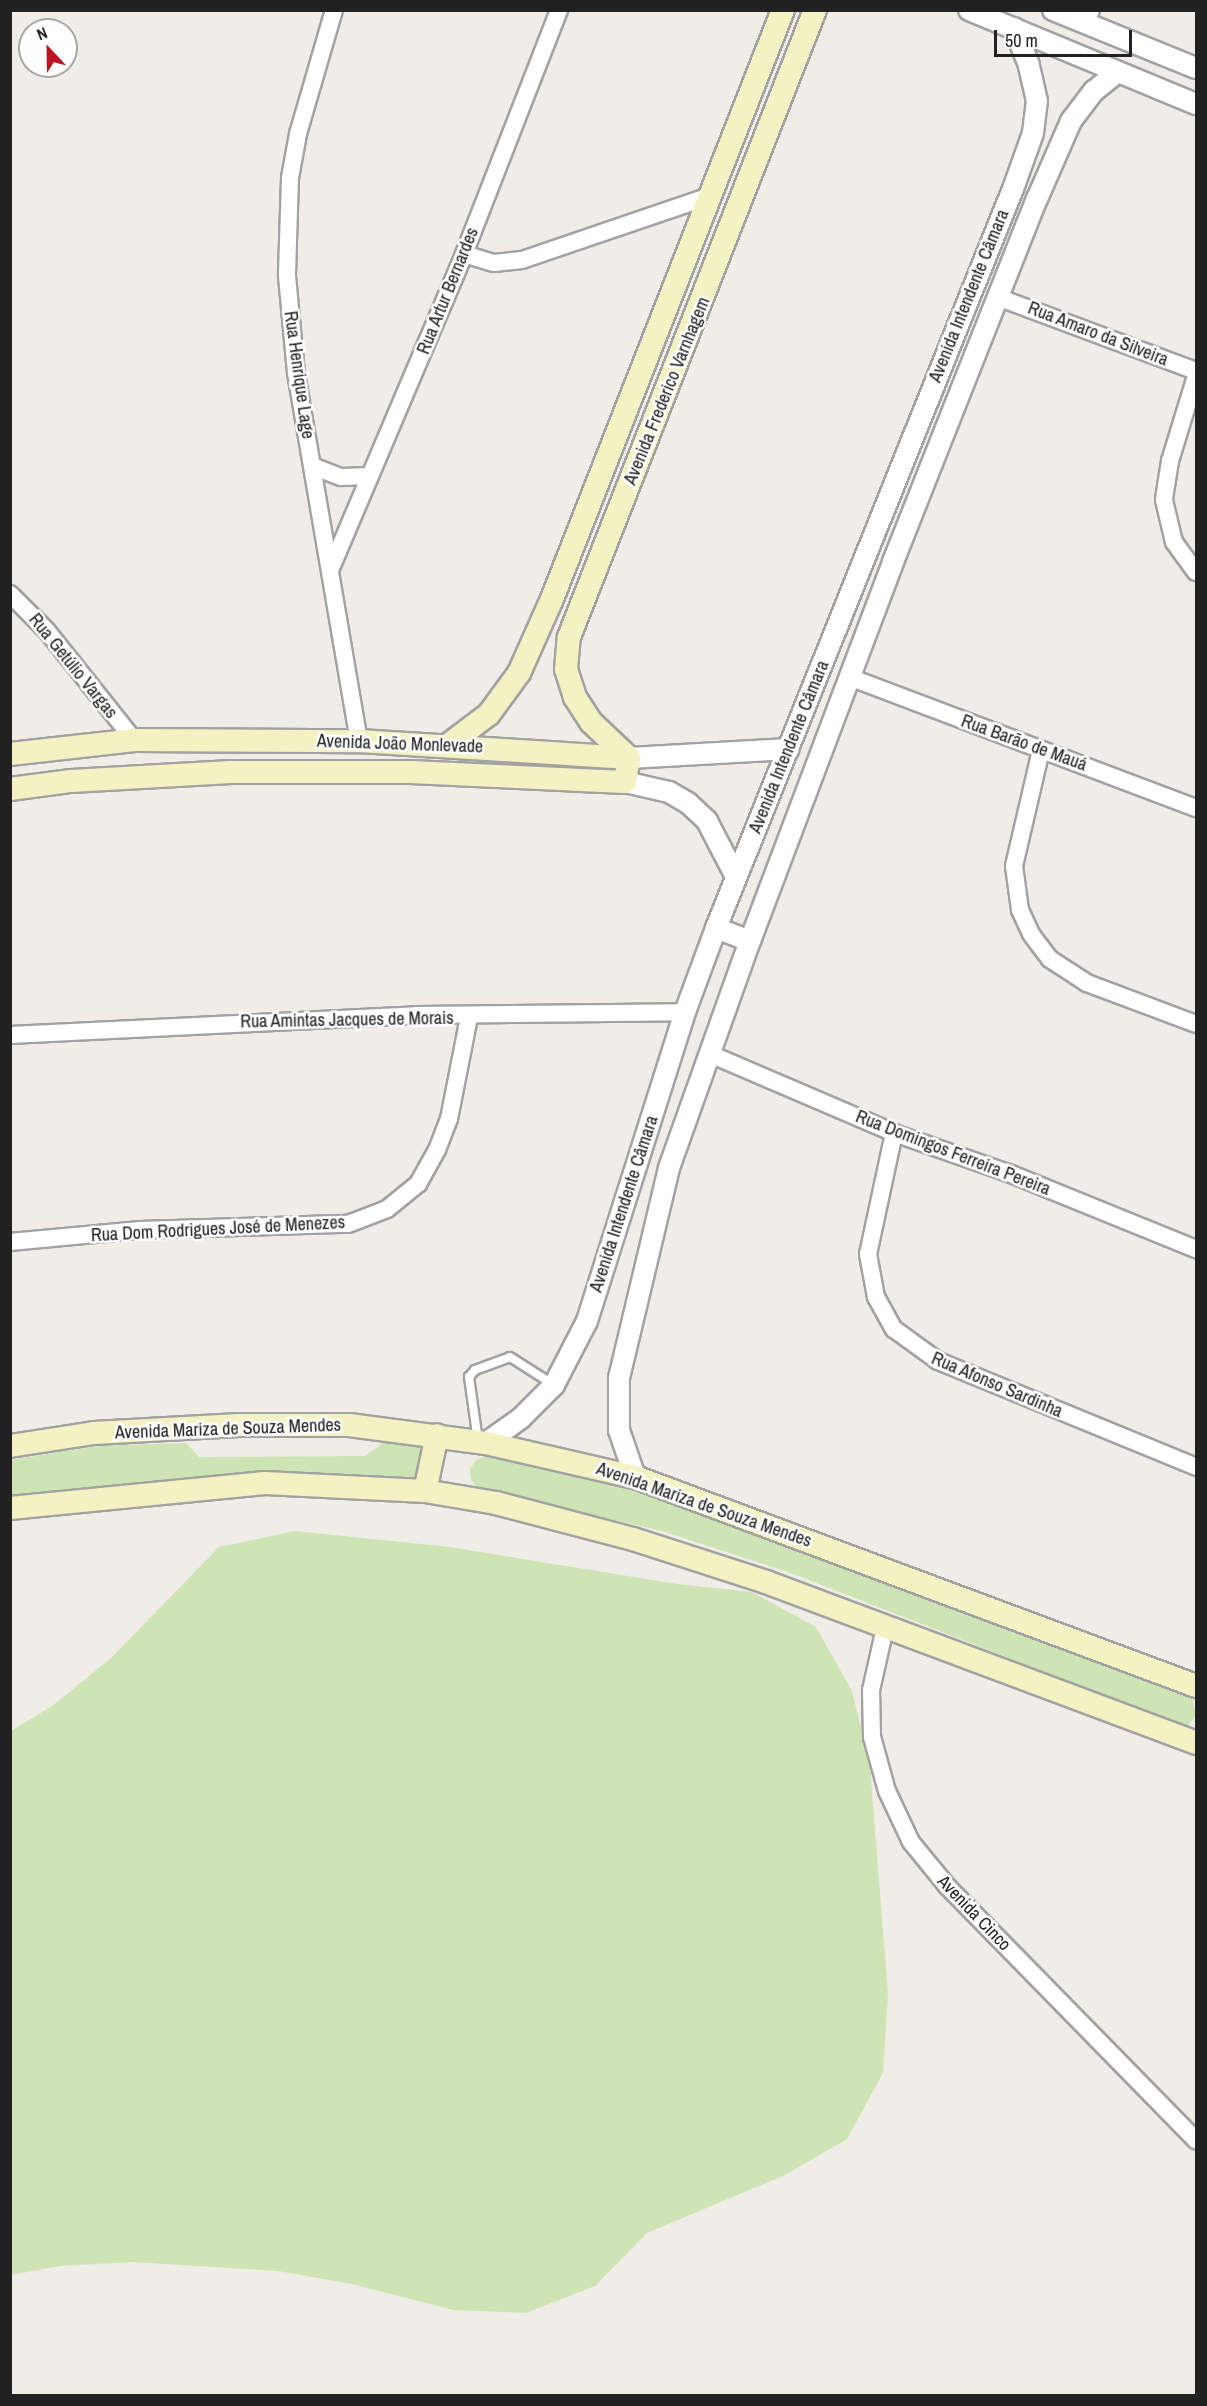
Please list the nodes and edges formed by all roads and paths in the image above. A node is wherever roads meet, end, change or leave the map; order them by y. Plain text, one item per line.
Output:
1 (334, 10) edge
2 (559, 10) edge
3 (783, 10) edge
4 (969, 10) edge
5 (1053, 10) edge
6 (817, 12) edge
7 (1088, 16) edge
8 (1014, 28) junction
9 (772, 38) junction
10 (799, 51) junction
11 (1197, 68) edge
12 (1116, 73) junction
13 (1197, 104) edge
14 (1013, 189) junction
15 (707, 197) junction
16 (1037, 199) junction
17 (464, 254) junction
18 (1000, 298) junction
19 (1197, 371) edge
20 (1197, 376) edge
21 (312, 466) junction
22 (370, 476) junction
23 (865, 551) junction
24 (893, 562) junction
25 (330, 568) junction
26 (1197, 572) edge
27 (10, 594) edge
28 (552, 599) junction
29 (578, 610) junction
30 (852, 678) junction
31 (134, 740) junction
32 (236, 741) junction
33 (359, 741) junction
34 (448, 745) junction
35 (789, 749) junction
36 (1041, 750) junction
37 (10, 754) edge
38 (629, 758) junction
39 (231, 772) junction
40 (625, 782) junction
41 (10, 789) edge
42 (1197, 808) edge
43 (736, 877) junction
44 (716, 928) junction
45 (750, 941) junction
46 (685, 1012) junction
47 (469, 1017) junction
48 (1197, 1024) edge
49 (10, 1035) edge
50 (710, 1054) junction
51 (894, 1133) junction
52 (639, 1158) junction
53 (669, 1168) junction
54 (10, 1242) edge
55 (1197, 1249) edge
56 (554, 1385) junction
57 (437, 1435) junction
58 (482, 1442) junction
59 (10, 1446) edge
60 (1197, 1467) edge
61 (635, 1477) junction
62 (425, 1491) junction
63 (10, 1508) edge
64 (885, 1628) junction
65 (1197, 1686) edge
66 (1196, 1740) edge
67 (1197, 2140) edge

1 - 21 street, Rua Henrique Lage
2 - 17 street, Rua Artur Bernardes
3 - 9 main road, Avenida Frederico Varnhagem
4 - 8 street
5 - 7 street
6 - 10 main road, Avenida Frederico Varnhagem
7 - 11 street
8 - 12 street
8 - 14 street, Avenida Intendente Câmara
9 - 10 main road
9 - 15 main road, Avenida Frederico Varnhagem
10 - 29 main road, Avenida Frederico Varnhagem
12 - 13 street
12 - 16 street, Avenida Intendente Câmara
14 - 16 street
14 - 23 street, Avenida Intendente Câmara
15 - 17 street
15 - 28 main road, Avenida Frederico Varnhagem
16 - 18 street, Avenida Intendente Câmara
17 - 22 street, Rua Artur Bernardes
18 - 19 street, Rua Amaro da Silveira
18 - 24 street, Avenida Intendente Câmara
20 - 26 street
21 - 22 street
21 - 25 street, Rua Henrique Lage
22 - 25 street, Rua Artur Bernardes
23 - 24 street
23 - 35 street, Avenida Intendente Câmara
24 - 30 street, Avenida Intendente Câmara
25 - 33 street, Rua Henrique Lage
27 - 31 street, Rua Getúlio Vargas
28 - 29 main road
28 - 34 main road, Avenida Frederico Varnhagem
29 - 38 main road, Avenida Frederico Varnhagem
30 - 36 street, Rua Barão de Mauá
30 - 45 street, Avenida Intendente Câmara
31 - 32 main road, Avenida João Monlevade
31 - 37 main road, Avenida João Monlevade
32 - 33 main road, Avenida João Monlevade
32 - 39 main road
33 - 34 main road, Avenida João Monlevade
34 - 38 main road, Avenida João Monlevade
35 - 38 street, Avenida João Monlevade
35 - 43 street, Avenida Intendente Câmara
36 - 42 street, Rua Barão de Mauá
36 - 48 street
38 - 40 main road
39 - 40 main road, Avenida João Monlevade
39 - 41 main road, Avenida João Monlevade
40 - 43 street, Avenida João Monlevade
43 - 44 street, Avenida Intendente Câmara
44 - 45 street
44 - 46 street, Avenida Intendente Câmara
45 - 50 street, Avenida Intendente Câmara
46 - 47 street, Rua Amintas Jacques de Morais
46 - 52 street, Avenida Intendente Câmara
47 - 49 street, Rua Amintas Jacques de Morais
47 - 54 street, Rua Dom Rodrigues José de Menezes
50 - 51 street, Rua Domingos Ferreira Pereira
50 - 53 street, Avenida Intendente Câmara
51 - 55 street, Rua Domingos Ferreira Pereira
51 - 60 street, Rua Afonso Sardinha
52 - 53 street
52 - 56 street, Avenida Intendente Câmara
53 - 61 street, Avenida Intendente Câmara
56 - 58 street, Avenida Intendente Câmara
56 - 58 lane
57 - 58 main road, Avenida Mariza de Souza Mendes
57 - 59 main road, Avenida Mariza de Souza Mendes
57 - 62 main road
58 - 61 main road, Avenida Mariza de Souza Mendes
61 - 65 main road, Avenida Mariza de Souza Mendes
62 - 63 main road
62 - 64 main road
64 - 66 main road
64 - 67 street, Avenida Cinco

